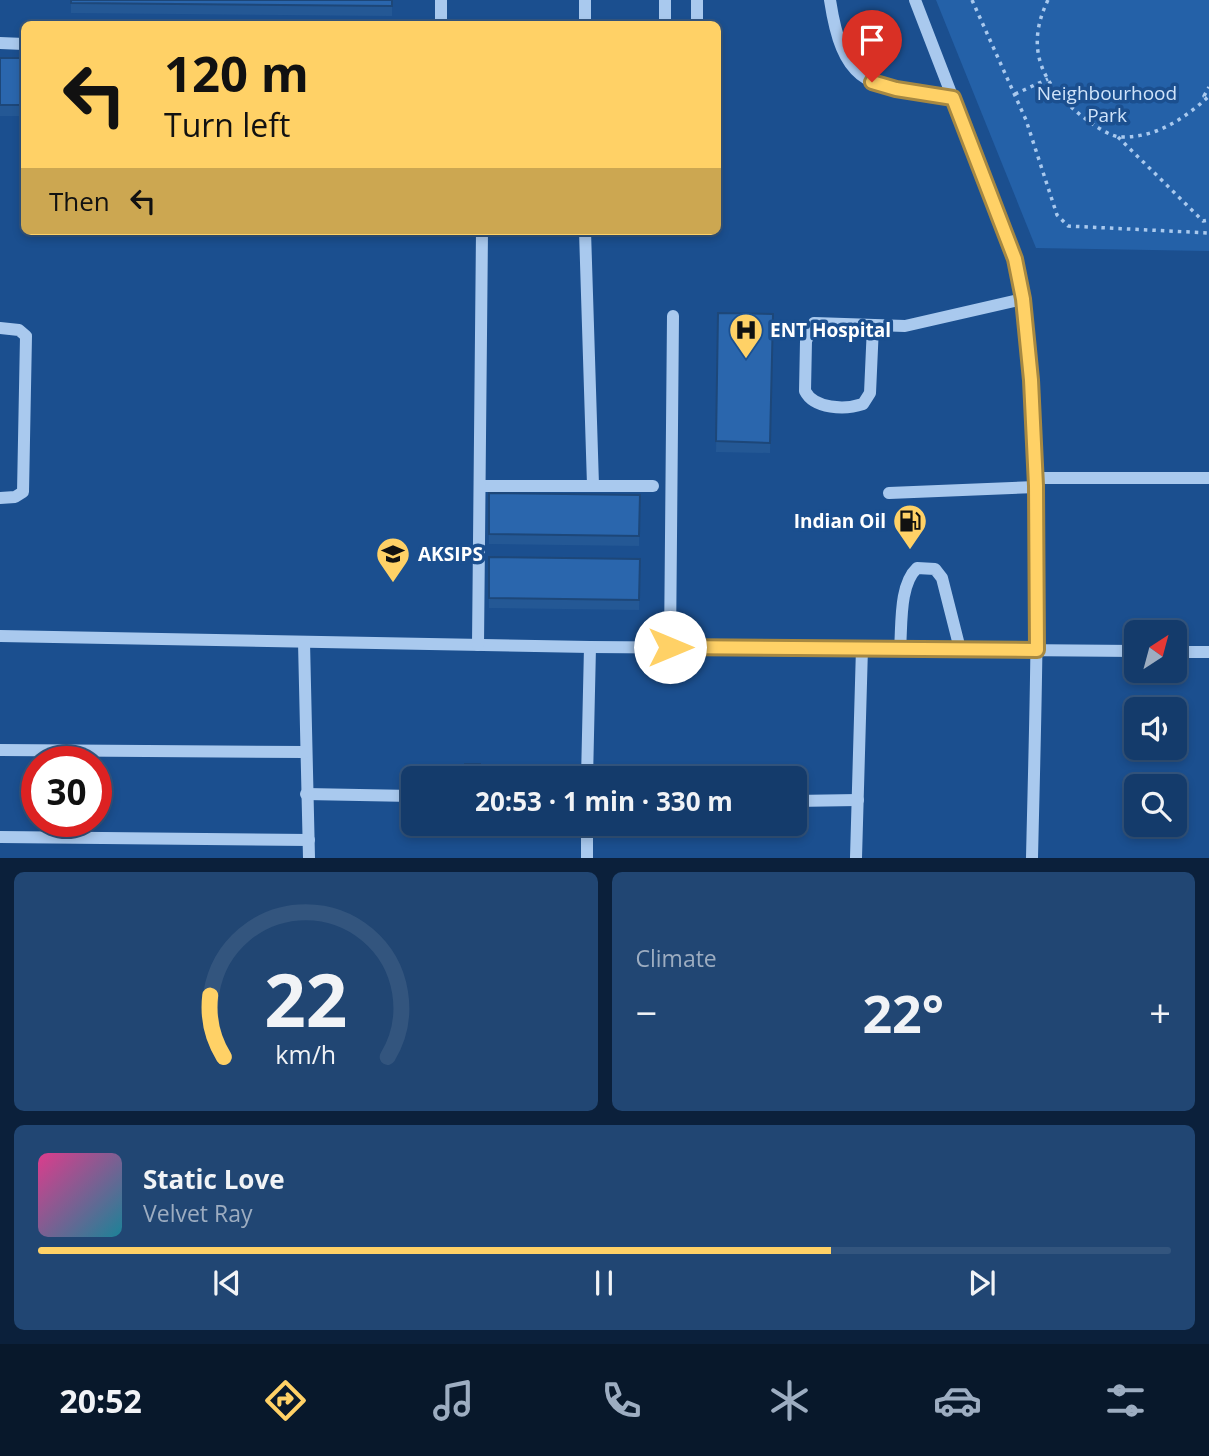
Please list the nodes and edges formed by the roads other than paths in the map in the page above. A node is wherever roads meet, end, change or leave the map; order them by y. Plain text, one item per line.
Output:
1 (441, 0) edge
2 (585, 0) edge
3 (665, 0) edge
4 (697, 0) edge
5 (830, 0) edge
6 (915, 0) edge
7 (441, 21) edge
8 (585, 21) edge
9 (665, 21) edge
10 (697, 21) edge
11 (0, 43) edge
12 (21, 44) edge
13 (953, 98) junction
14 (482, 235) edge
15 (585, 235) edge
16 (1023, 299) junction
17 (673, 316) dead end
18 (873, 326) junction
19 (0, 328) edge
20 (1209, 478) edge
21 (1035, 482) junction
22 (593, 485) junction
23 (480, 486) junction
24 (653, 486) dead end
25 (889, 493) dead end
26 (0, 499) edge
27 (0, 636) edge
28 (304, 642) junction
29 (478, 645) junction
30 (590, 647) junction
31 (670, 647) junction
32 (862, 648) junction
33 (900, 649) junction
34 (960, 649) junction
35 (1037, 650) junction
36 (1124, 651) edge
37 (1187, 652) edge
38 (1209, 652) edge
39 (0, 750) edge
40 (305, 752) junction
41 (587, 766) edge
42 (306, 794) junction
43 (401, 796) edge
44 (858, 800) junction
45 (807, 801) edge
46 (587, 836) edge
47 (0, 837) edge
48 (309, 840) junction
49 (309, 858) edge
50 (587, 858) edge
51 (856, 858) edge
52 (1032, 858) edge

1 - 7 street
2 - 8 street
3 - 9 street
4 - 10 street
5 - 13 street
6 - 13 street
11 - 12 street
13 - 16 street
14 - 23 street
15 - 22 street
16 - 18 street
16 - 21 street
17 - 31 street
18 - 18 street
19 - 26 street
20 - 21 street
21 - 25 street
21 - 35 street
22 - 23 street
22 - 24 street
23 - 29 street
27 - 28 street
28 - 29 street
28 - 40 street
29 - 30 street
30 - 31 street
30 - 41 street
31 - 32 street
32 - 33 street
32 - 44 street
33 - 34 street
33 - 34 street
34 - 35 street
35 - 36 street
35 - 52 street
37 - 38 street
39 - 40 street
40 - 42 street
42 - 43 street
42 - 48 street
44 - 45 street
44 - 51 street
46 - 50 street
47 - 48 street
48 - 49 street

